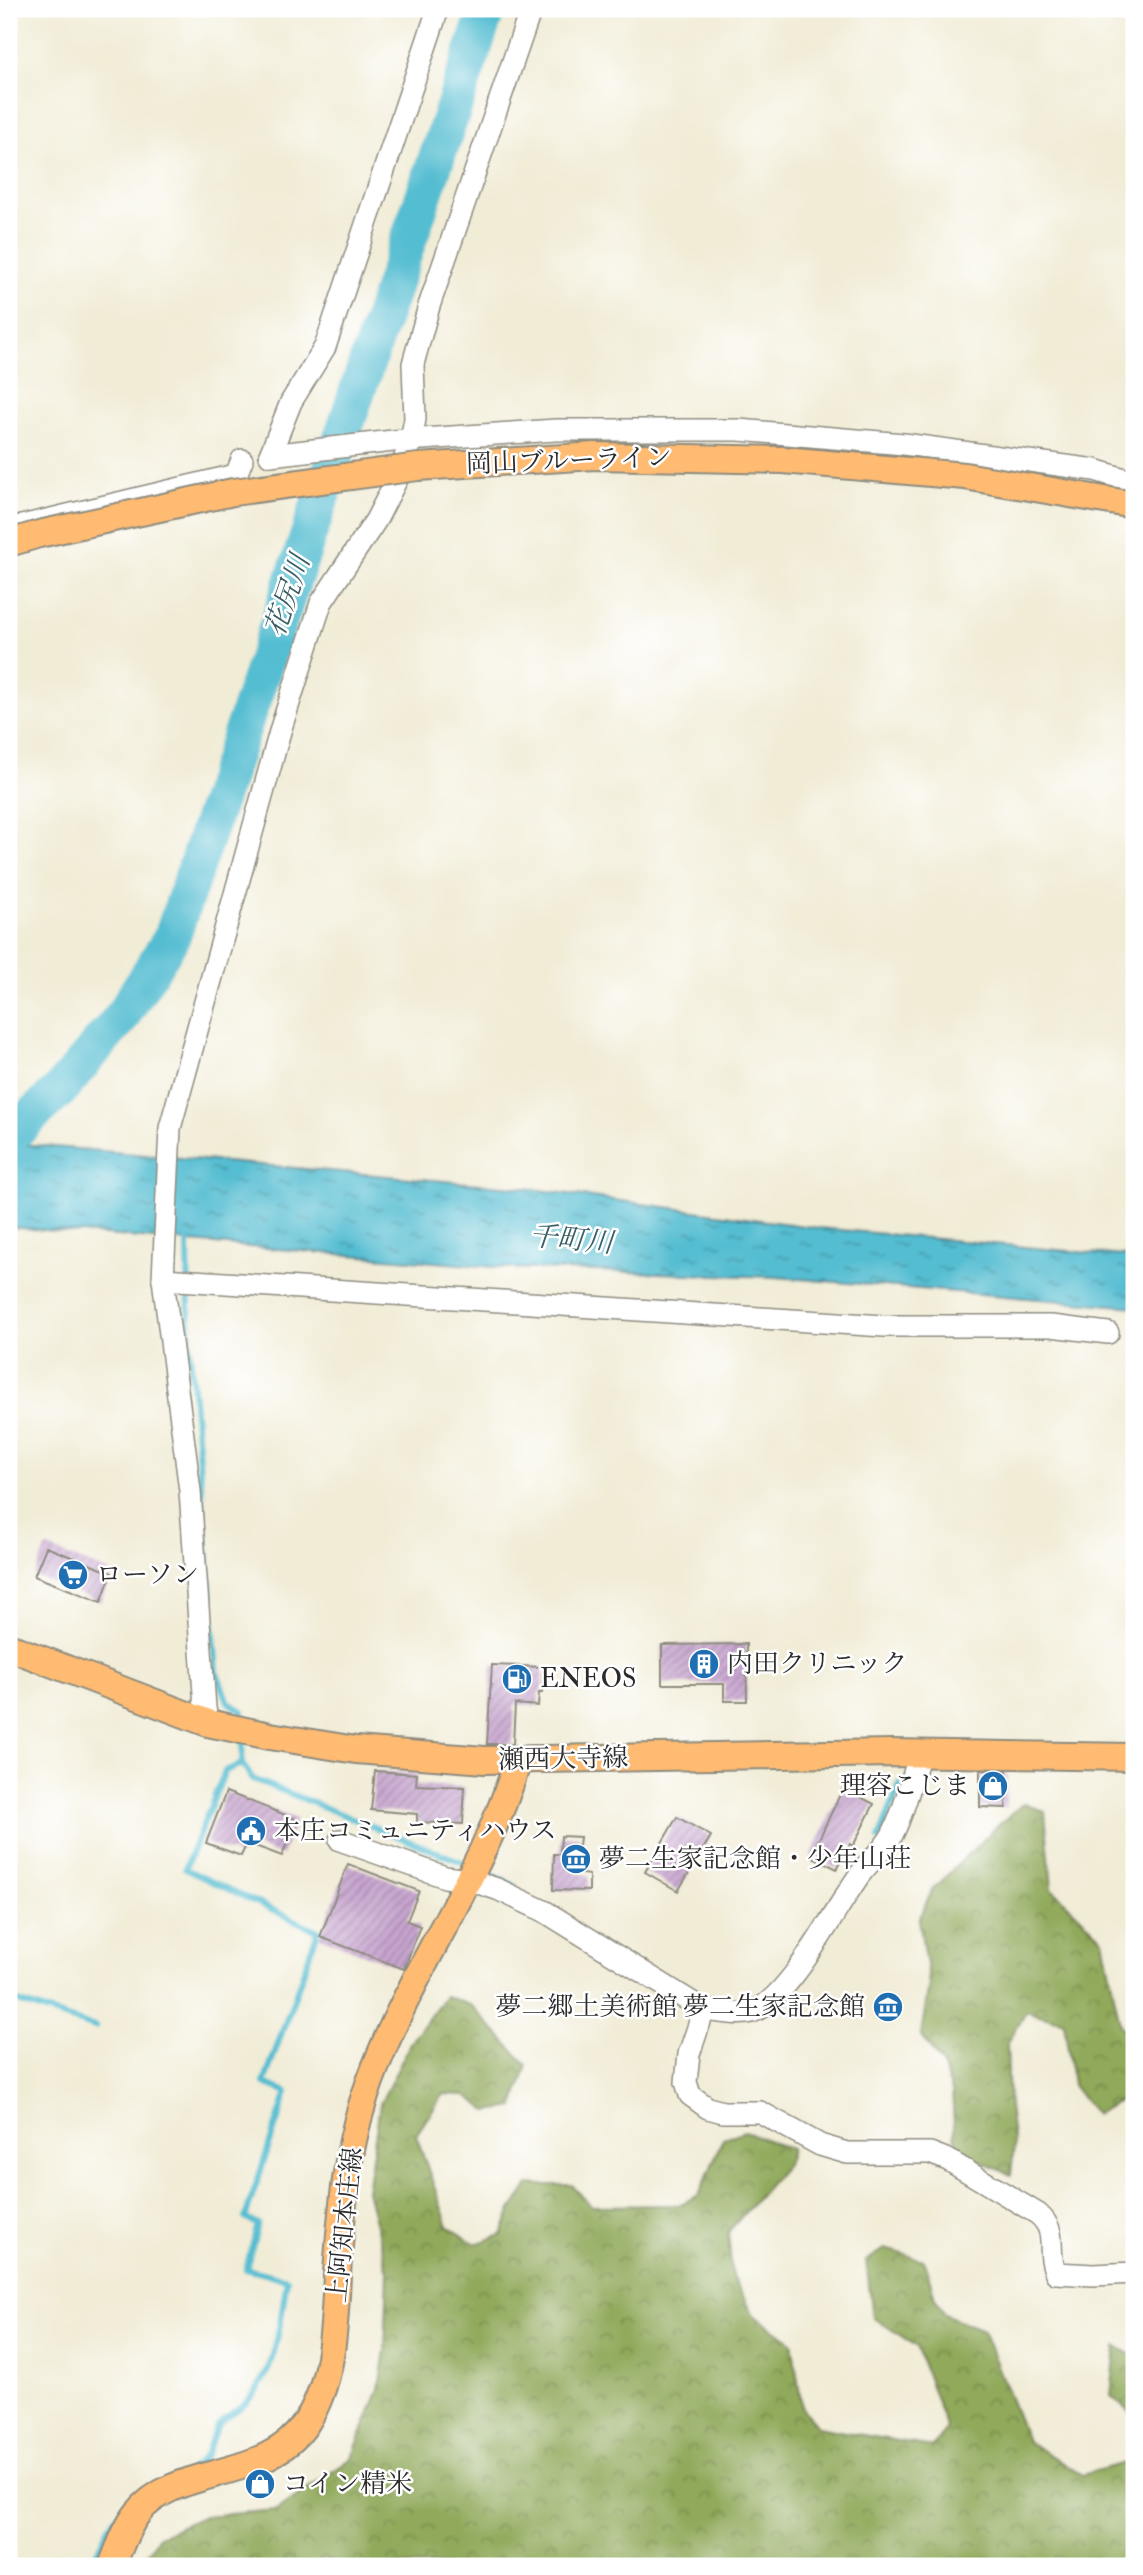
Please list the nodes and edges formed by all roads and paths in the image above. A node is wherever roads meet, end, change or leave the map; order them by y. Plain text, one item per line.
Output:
1 (438, 9) edge
2 (531, 9) edge
3 (402, 440) junction
4 (242, 460) dead end
5 (1134, 482) edge
6 (1134, 505) edge
7 (9, 529) edge
8 (9, 543) edge
9 (163, 1279) junction
10 (1108, 1333) dead end
11 (9, 1647) edge
12 (215, 1725) junction
13 (920, 1754) junction
14 (1134, 1757) edge
15 (518, 1760) junction
16 (340, 1840) dead end
17 (473, 1871) junction
18 (704, 2010) junction
19 (1134, 2273) edge
20 (112, 2566) edge

1 - 3 street
2 - 3 street
3 - 5 street
3 - 9 street
4 - 7 street
6 - 8 main road, 岡山ブルーライン, bridge
9 - 10 street
9 - 12 street
11 - 12 main road, 瀬西大寺線
12 - 15 main road, 瀬西大寺線
13 - 14 main road, 瀬西大寺線
13 - 15 main road, 瀬西大寺線
13 - 18 street
15 - 17 main road, 上阿知本庄線
16 - 17 street
17 - 18 street
17 - 20 main road, 上阿知本庄線
18 - 19 street

